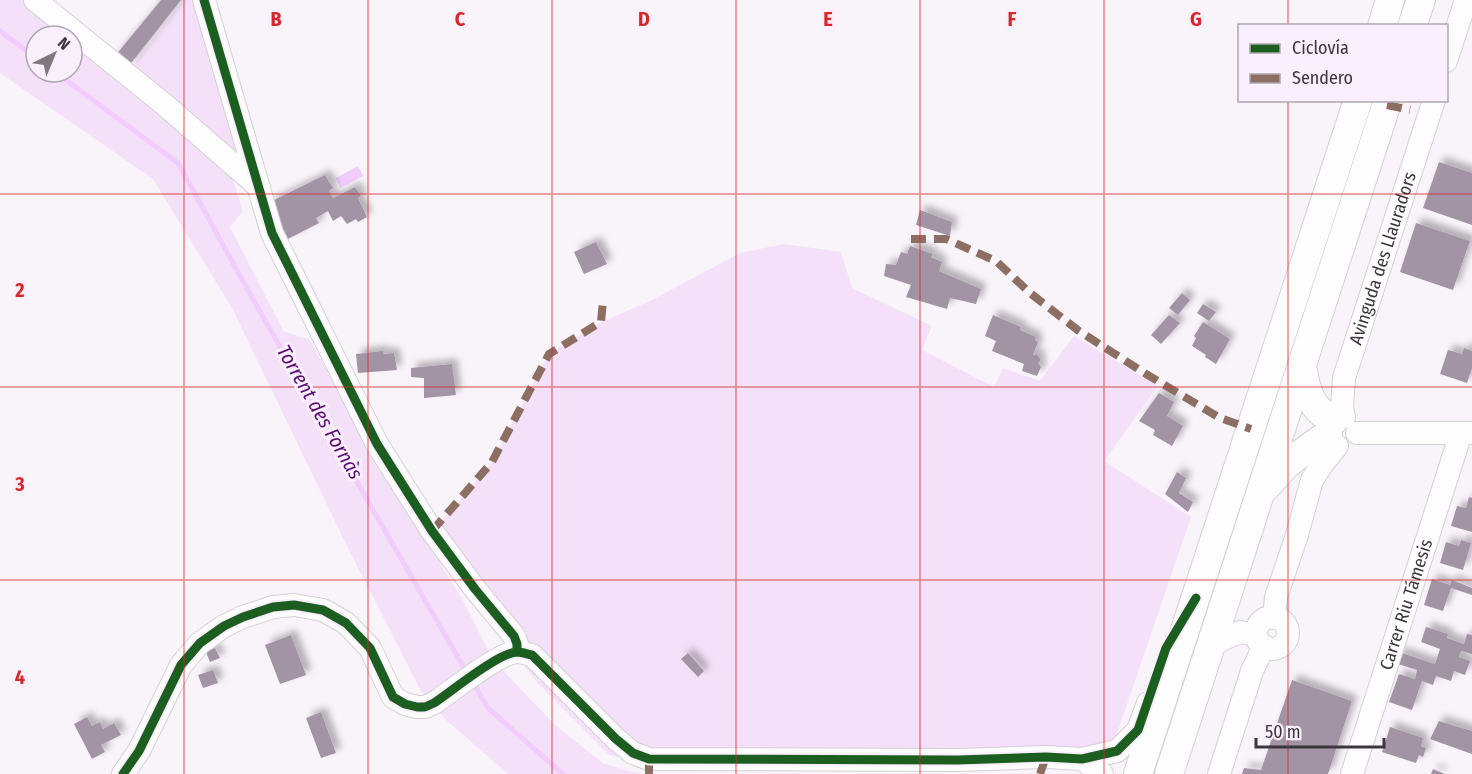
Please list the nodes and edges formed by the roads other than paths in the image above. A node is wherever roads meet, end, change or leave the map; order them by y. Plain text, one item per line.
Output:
1 (35, 0) edge
2 (204, 0) edge
3 (1390, 0) edge
4 (1421, 0) edge
5 (1466, 0) edge
6 (1383, 24) edge
7 (1413, 24) edge
8 (1448, 55) edge
9 (1357, 102) edge
10 (1387, 102) edge
11 (1433, 102) edge
12 (259, 187) junction
13 (1302, 366) junction
14 (1340, 430) junction
15 (1466, 433) edge
16 (1260, 493) junction
17 (1196, 598) junction
18 (1260, 641) junction
19 (1210, 648) junction
20 (517, 652) junction
21 (1083, 759) junction
22 (1356, 773) edge
23 (123, 774) edge
24 (1102, 774) edge
25 (1138, 774) edge
26 (1169, 774) edge
27 (1219, 774) edge

1 - 12 street
2 - 12 street
3 - 6 main road
4 - 7 main road
5 - 8 street
9 - 17 main road
10 - 13 main road
11 - 14 street, Avinguda des Llauradors
12 - 20 street
13 - 14 main road
13 - 16 main road
14 - 15 street
14 - 16 main road
14 - 18 street
15 - 22 street, Carrer Riu Támesis
16 - 19 main road
17 - 21 street
17 - 25 main road
18 - 19 street
18 - 27 street
19 - 26 main road
20 - 21 street
20 - 23 street
21 - 24 street

